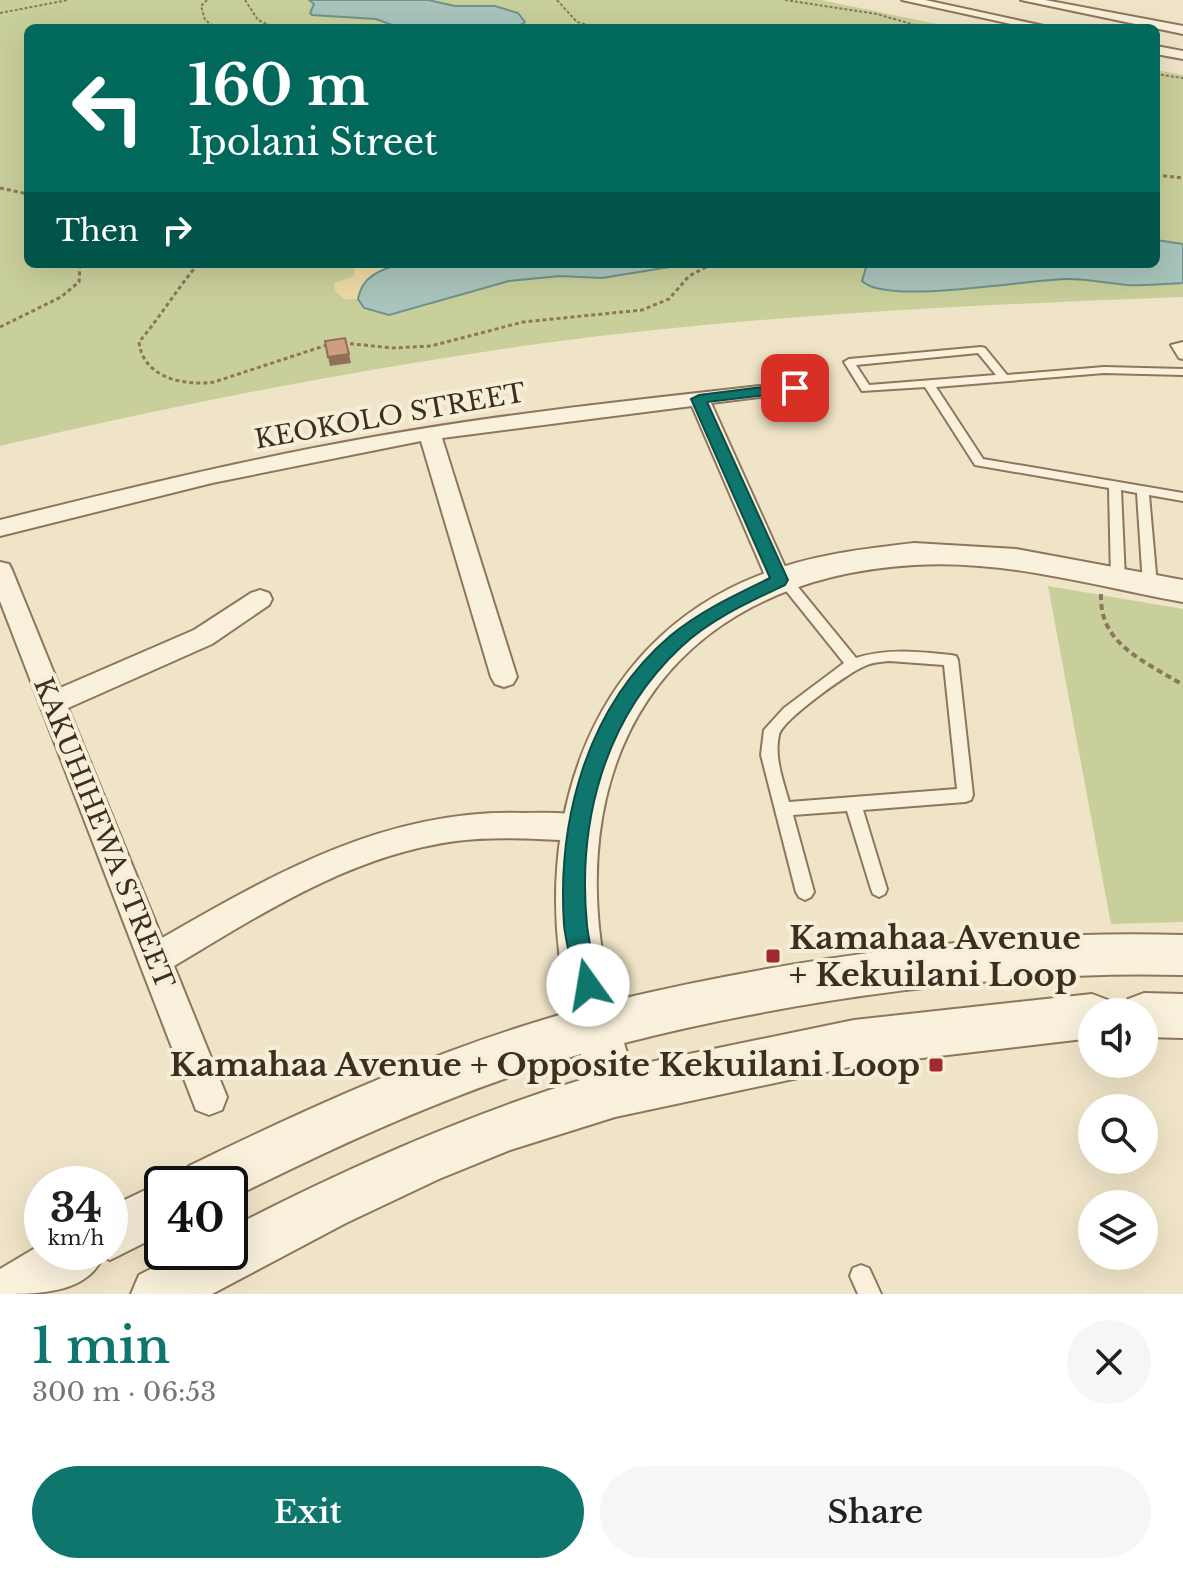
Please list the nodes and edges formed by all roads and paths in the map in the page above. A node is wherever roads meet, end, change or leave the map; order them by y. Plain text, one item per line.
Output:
1 (68, 0) edge
2 (207, 0) edge
3 (245, 0) edge
4 (557, 0) edge
5 (785, 0) edge
6 (908, 0) edge
7 (1027, 0) edge
8 (0, 13) edge
9 (210, 24) edge
10 (266, 24) edge
11 (584, 24) edge
12 (912, 24) edge
13 (1027, 24) edge
14 (1152, 24) edge
15 (1160, 26) edge
16 (1183, 30) edge
17 (1160, 51) edge
18 (1183, 55) edge
19 (1160, 75) edge
20 (1183, 78) edge
21 (1160, 175) edge
22 (1183, 178) edge
23 (0, 188) edge
24 (24, 193) edge
25 (80, 268) edge
26 (195, 268) edge
27 (704, 268) edge
28 (0, 327) edge
29 (1183, 345) edge
30 (1183, 356) edge
31 (1183, 372) edge
32 (1003, 377) junction
33 (928, 383) junction
34 (795, 388) dead end
35 (699, 399) junction
36 (430, 434) junction
37 (1115, 485) junction
38 (1143, 490) junction
39 (1183, 497) edge
40 (0, 528) edge
41 (0, 570) edge
42 (782, 580) junction
43 (1138, 583) edge
44 (260, 599) dead end
45 (852, 663) junction
46 (504, 677) dead end
47 (1183, 685) edge
48 (52, 703) junction
49 (853, 804) junction
50 (783, 809) junction
51 (578, 828) junction
52 (879, 889) dead end
53 (805, 892) dead end
54 (1183, 955) edge
55 (154, 960) junction
56 (1158, 1015) edge
57 (1183, 1016) edge
58 (1078, 1018) edge
59 (597, 1027) junction
60 (615, 1093) junction
61 (209, 1097) dead end
62 (246, 1166) edge
63 (49, 1270) edge
64 (8, 1294) edge
65 (158, 1294) edge

1 - 8 path
2 - 9 path
3 - 10 path
4 - 11 path
5 - 12 path
6 - 13 street
7 - 14 street
15 - 16 street
17 - 18 street
19 - 20 path
21 - 22 path
23 - 24 path
25 - 28 path
26 - 27 path
29 - 30 lane
31 - 32 lane
32 - 33 lane
32 - 33 lane
33 - 37 lane
34 - 35 street, KEOKOLO STREET
35 - 36 street, KEOKOLO STREET
35 - 42 street
36 - 40 street, KEOKOLO STREET
36 - 46 street
37 - 38 lane
37 - 43 lane
38 - 39 lane
38 - 43 lane
41 - 48 street, KAKUHIHEWA STREET
42 - 43 street
42 - 45 lane
42 - 51 street
43 - 47 path
44 - 48 street
45 - 49 lane
45 - 50 lane
48 - 55 street, KAKUHIHEWA STREET
49 - 50 lane
49 - 52 lane
50 - 53 lane
51 - 55 street
51 - 59 street
54 - 59 street
55 - 61 street, KAKUHIHEWA STREET
56 - 57 street
58 - 60 street
59 - 60 street
59 - 62 street
60 - 65 street
63 - 64 street

